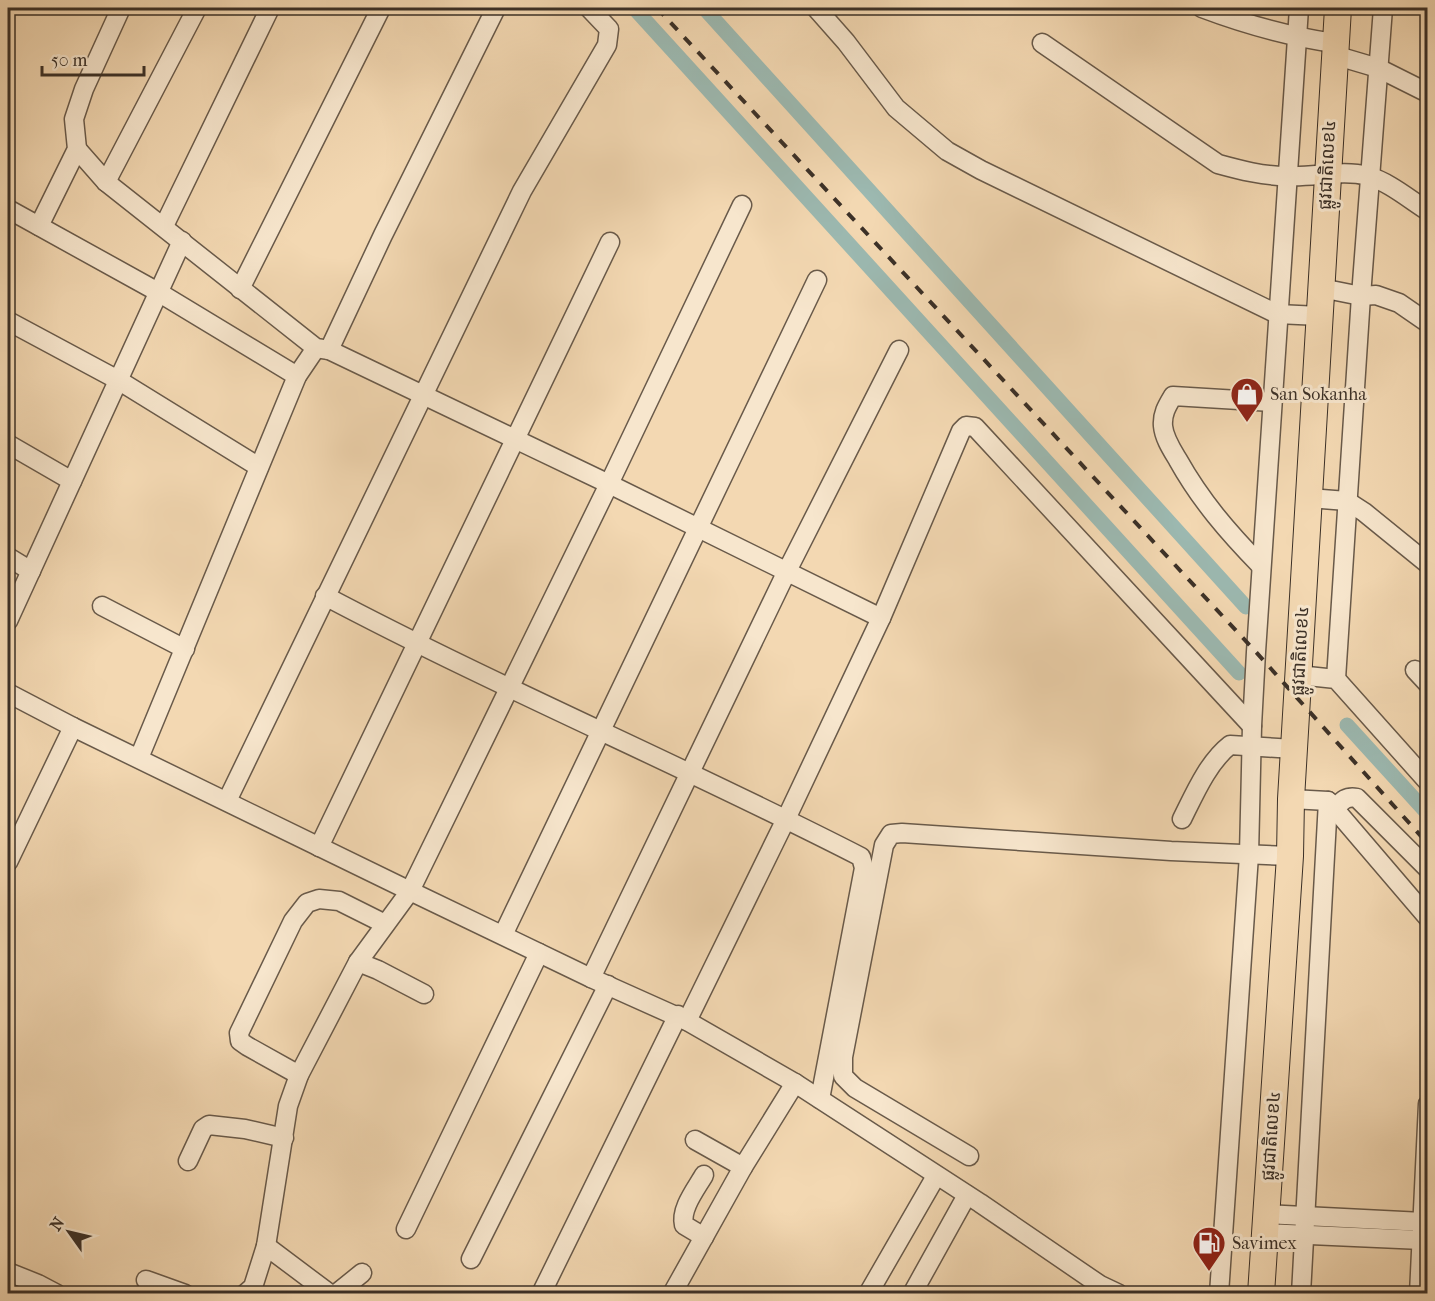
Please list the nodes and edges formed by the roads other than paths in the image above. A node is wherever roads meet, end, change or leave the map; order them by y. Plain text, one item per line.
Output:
1 (121, 8) edge
2 (197, 8) edge
3 (270, 8) edge
4 (381, 8) edge
5 (496, 8) edge
6 (589, 8) edge
7 (816, 8) edge
8 (1202, 8) edge
9 (1299, 8) edge
10 (1338, 8) edge
11 (1383, 8) edge
12 (1297, 38) junction
13 (1042, 43) dead end
14 (1334, 49) junction
15 (1378, 69) junction
16 (1428, 93) edge
17 (77, 149) junction
18 (1327, 175) junction
19 (1286, 177) junction
20 (1371, 177) junction
21 (106, 182) junction
22 (742, 205) dead end
23 (8, 209) edge
24 (1428, 211) edge
25 (39, 226) junction
26 (164, 226) junction
27 (182, 241) junction
28 (610, 242) dead end
29 (817, 280) dead end
30 (1321, 288) junction
31 (240, 289) junction
32 (158, 292) junction
33 (1361, 296) junction
34 (1277, 315) junction
35 (1320, 316) junction
36 (8, 321) edge
37 (1428, 323) edge
38 (322, 349) junction
39 (899, 350) dead end
40 (297, 376) junction
41 (118, 380) junction
42 (424, 396) junction
43 (1272, 402) junction
44 (514, 439) junction
45 (8, 444) edge
46 (259, 467) junction
47 (72, 481) junction
48 (609, 484) junction
49 (1309, 498) junction
50 (1347, 501) junction
51 (698, 528) junction
52 (8, 556) edge
53 (1428, 564) edge
54 (1262, 566) junction
55 (31, 571) junction
56 (787, 571) junction
57 (326, 596) junction
58 (102, 606) dead end
59 (880, 618) junction
60 (8, 621) edge
61 (416, 644) junction
62 (185, 649) junction
63 (1415, 670) dead end
64 (1298, 675) junction
65 (1336, 679) junction
66 (1428, 684) edge
67 (510, 689) junction
68 (8, 693) edge
69 (1252, 726) junction
70 (73, 727) junction
71 (601, 731) junction
72 (1251, 746) junction
73 (1294, 749) junction
74 (139, 758) junction
75 (689, 772) junction
76 (1428, 782) edge
77 (1291, 798) junction
78 (227, 801) junction
79 (1331, 805) junction
80 (786, 819) junction
81 (1182, 819) dead end
82 (319, 847) junction
83 (1249, 855) junction
84 (1290, 856) junction
85 (8, 862) edge
86 (1428, 870) edge
87 (410, 891) junction
88 (1428, 918) edge
89 (386, 924) junction
90 (503, 935) junction
91 (539, 953) junction
92 (358, 962) junction
93 (591, 978) junction
94 (608, 985) junction
95 (424, 994) dead end
96 (682, 1018) junction
97 (299, 1075) junction
98 (795, 1083) junction
99 (820, 1099) junction
100 (1428, 1104) edge
101 (284, 1138) junction
102 (695, 1140) dead end
103 (969, 1156) dead end
104 (188, 1161) dead end
105 (742, 1167) junction
106 (704, 1175) dead end
107 (936, 1176) junction
108 (967, 1195) junction
109 (1305, 1216) junction
110 (1265, 1224) junction
111 (406, 1229) dead end
112 (1423, 1231) junction
113 (1304, 1235) junction
114 (704, 1237) junction
115 (266, 1246) junction
116 (471, 1259) dead end
117 (8, 1272) edge
118 (362, 1273) dead end
119 (146, 1280) dead end
120 (1098, 1289) edge
121 (57, 1293) edge
122 (185, 1293) edge
123 (245, 1293) edge
124 (330, 1293) edge
125 (336, 1293) edge
126 (542, 1293) edge
127 (672, 1293) edge
128 (868, 1293) edge
129 (912, 1293) edge
130 (1119, 1293) edge
131 (1219, 1293) edge
132 (1261, 1293) edge
133 (1301, 1293) edge
134 (1419, 1293) edge

1 - 17 street
2 - 21 street
3 - 26 street
4 - 31 street
5 - 38 street
6 - 42 street
7 - 34 street
8 - 12 street
9 - 12 street
10 - 14 highway, ផ្លូវជាតិលេខ៤
11 - 15 street
12 - 14 street
12 - 19 street
13 - 19 street
14 - 15 street
14 - 18 highway, ផ្លូវជាតិលេខ៤
15 - 16 street
15 - 20 street
17 - 21 street
17 - 25 street
18 - 19 street
18 - 20 street
18 - 30 highway, ផ្លូវជាតិលេខ៤
19 - 34 street
20 - 24 street
20 - 33 street
21 - 26 street
22 - 48 street
23 - 25 street
25 - 32 street
26 - 27 street
27 - 31 street
27 - 32 street
28 - 44 street
29 - 51 street
30 - 33 street
30 - 35 highway, ផ្លូវជាតិលេខ៤
31 - 38 street
32 - 40 street
32 - 41 street
33 - 37 street
33 - 50 street
34 - 35 street
34 - 43 street
35 - 49 highway, ផ្លូវជាតិលេខ៤
36 - 41 street
38 - 40 street
38 - 42 street
39 - 56 street
40 - 46 street
41 - 46 street
41 - 47 street
42 - 44 street
42 - 57 street
43 - 54 street
43 - 54 street
44 - 48 street
44 - 61 street
45 - 47 street
46 - 62 street
47 - 55 street
48 - 51 street
48 - 67 street
49 - 50 street
49 - 64 highway, ផ្លូវជាតិលេខ៤
50 - 53 street
50 - 65 street
51 - 56 street
51 - 71 street
52 - 55 street
54 - 69 street
55 - 60 street
56 - 59 street
56 - 75 street
57 - 61 street
57 - 78 street
58 - 62 street
59 - 69 street
59 - 80 street
61 - 67 street
61 - 82 street
62 - 74 street
63 - 66 street
64 - 65 street
64 - 73 highway, ផ្លូវជាតិលេខ៤
65 - 76 street
67 - 71 street
67 - 87 street
68 - 70 street
69 - 72 street
70 - 74 street
70 - 85 street
71 - 75 street
71 - 90 street
72 - 73 street
72 - 81 street
72 - 83 street
73 - 77 highway, ផ្លូវជាតិលេខ៤
74 - 78 street
75 - 80 street
75 - 93 street
77 - 79 street
77 - 84 highway, ផ្លូវជាតិលេខ៤
78 - 82 street
79 - 86 street
79 - 88 street
79 - 109 street
80 - 96 street
80 - 99 street
82 - 87 street
83 - 84 street
83 - 103 street
83 - 131 street
84 - 110 highway, ផ្លូវជាតិលេខ៤
87 - 89 street
87 - 90 street
89 - 92 street
89 - 97 street
90 - 91 street
91 - 93 street
91 - 111 street
92 - 95 street
92 - 97 street
93 - 94 street
94 - 96 street
94 - 116 street
96 - 98 street
96 - 126 street
97 - 101 street
98 - 99 street
98 - 105 street
99 - 107 street
100 - 112 street
101 - 104 street
101 - 115 street
102 - 105 street
105 - 114 street
106 - 114 street
107 - 108 street
107 - 128 street
108 - 120 street
108 - 129 street
109 - 110 street
109 - 112 street
109 - 113 street
110 - 113 street
110 - 132 highway, ផ្លូវជាតិលេខ៤
112 - 113 street
112 - 134 street
113 - 133 street
114 - 127 street
115 - 123 street
115 - 124 street
117 - 121 street
118 - 125 street
119 - 122 street
120 - 130 street

